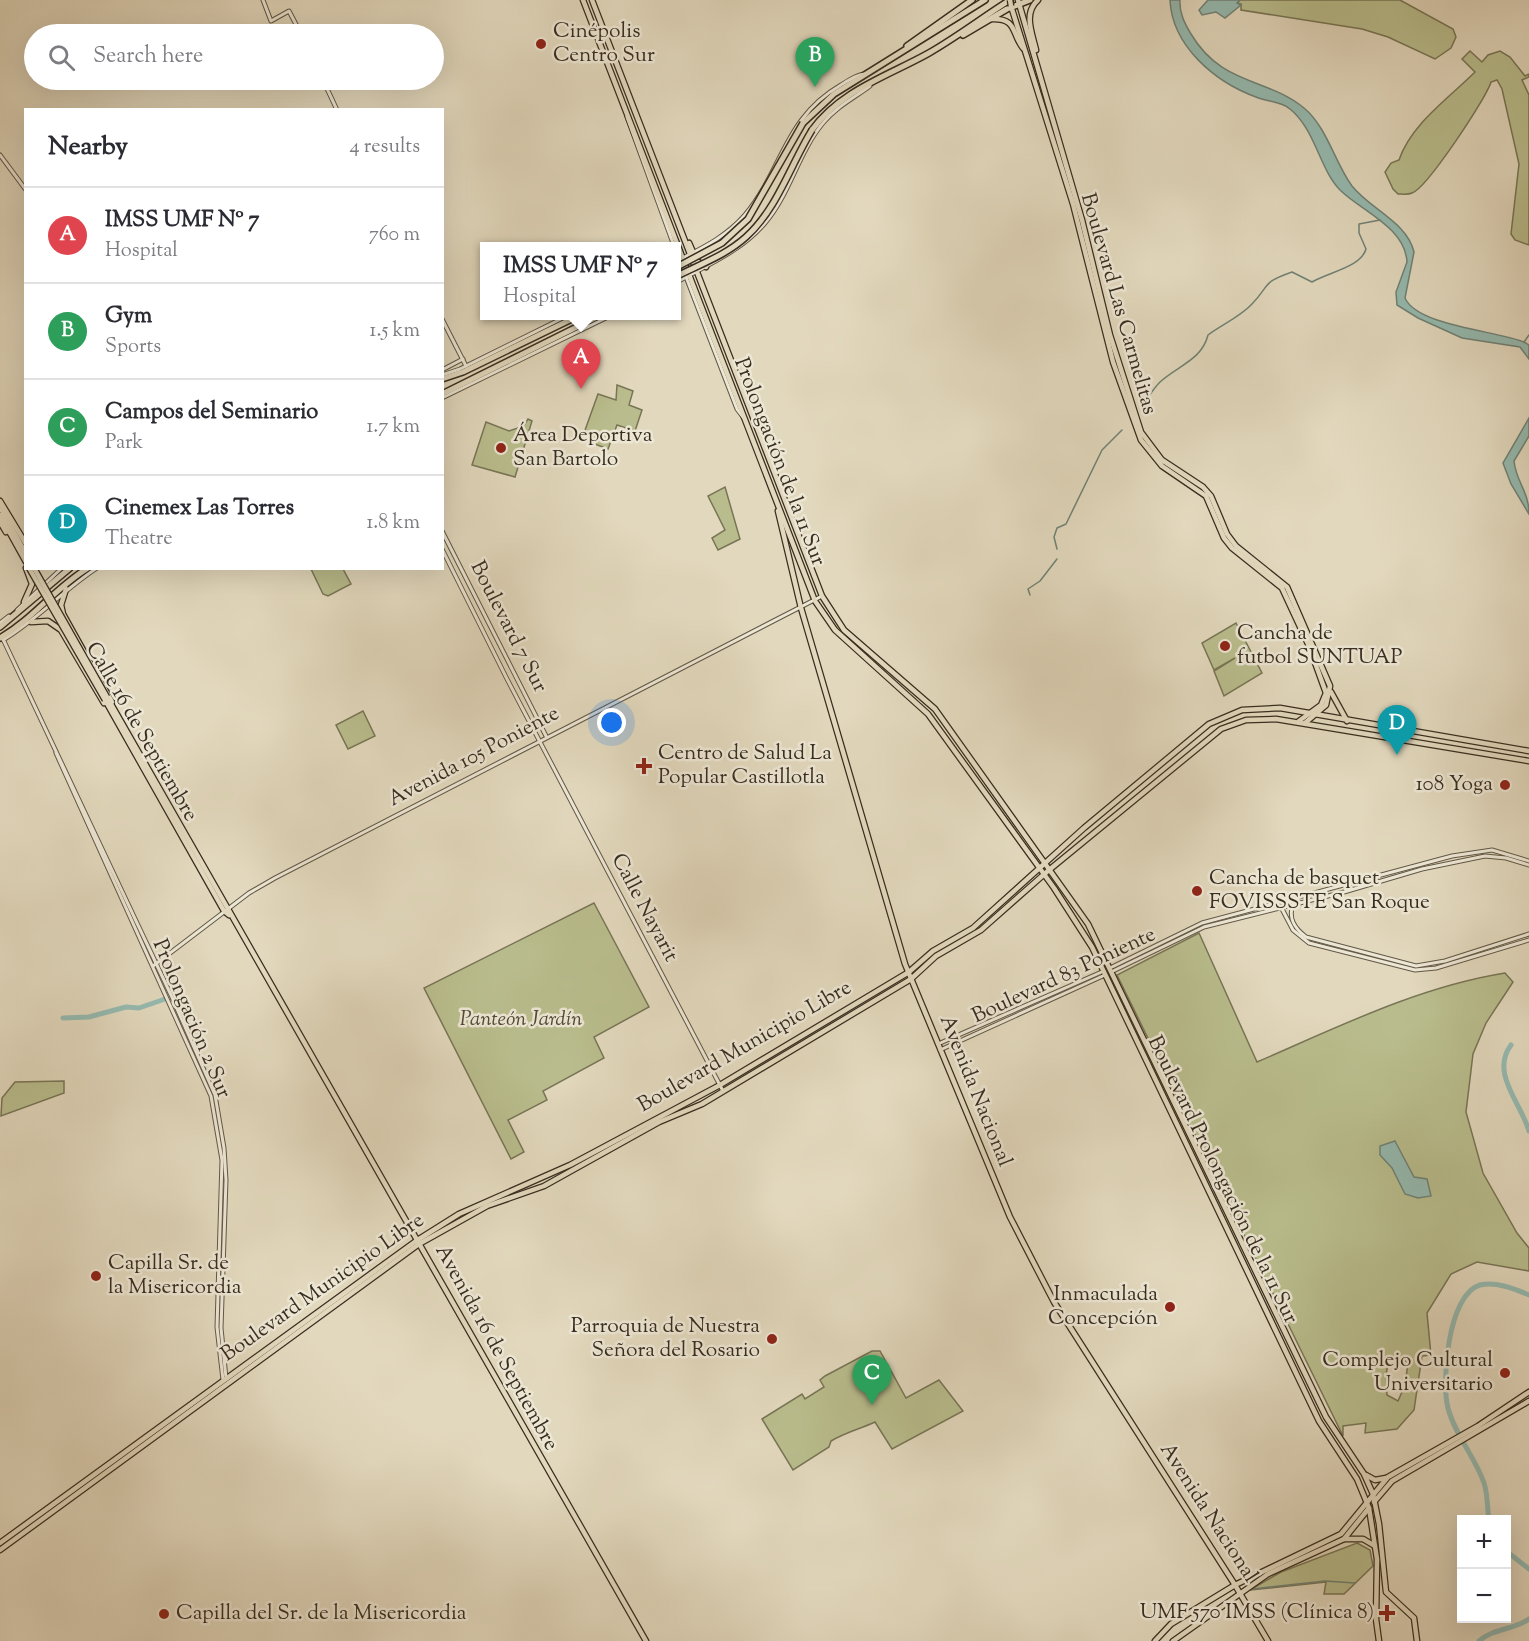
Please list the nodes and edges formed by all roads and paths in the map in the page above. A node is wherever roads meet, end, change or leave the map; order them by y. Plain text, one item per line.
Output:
1 (263, 0) edge
2 (584, 0) edge
3 (592, 0) edge
4 (972, 0) edge
5 (985, 0) edge
6 (1030, 0) edge
7 (1038, 0) edge
8 (1011, 3) edge
9 (1019, 3) edge
10 (991, 19) junction
11 (296, 24) edge
12 (947, 43) junction
13 (1024, 49) junction
14 (899, 54) junction
15 (1038, 68) junction
16 (867, 75) junction
17 (883, 76) junction
18 (328, 90) edge
19 (337, 108) edge
20 (0, 155) edge
21 (24, 187) edge
22 (656, 194) junction
23 (673, 242) edge
24 (673, 242) edge
25 (692, 254) junction
26 (681, 258) edge
27 (681, 263) edge
28 (681, 265) edge
29 (706, 267) junction
30 (697, 272) junction
31 (681, 274) edge
32 (688, 276) junction
33 (681, 280) edge
34 (558, 320) edge
35 (568, 320) edge
36 (589, 320) edge
37 (600, 320) edge
38 (555, 322) junction
39 (444, 323) edge
40 (544, 332) junction
41 (532, 334) junction
42 (463, 359) junction
43 (466, 366) junction
44 (444, 369) edge
45 (444, 376) edge
46 (444, 377) edge
47 (465, 387) junction
48 (453, 389) junction
49 (444, 395) edge
50 (444, 395) edge
51 (743, 417) junction
52 (776, 500) junction
53 (0, 501) edge
54 (1213, 502) junction
55 (0, 507) edge
56 (1, 515) edge
57 (0, 522) edge
58 (444, 535) edge
59 (792, 540) junction
60 (24, 541) edge
61 (785, 548) junction
62 (24, 551) edge
63 (444, 553) edge
64 (24, 558) edge
65 (24, 560) edge
66 (29, 570) edge
67 (30, 570) edge
68 (60, 570) edge
69 (68, 570) edge
70 (85, 570) edge
71 (94, 570) edge
72 (66, 589) junction
73 (822, 596) junction
74 (815, 601) junction
75 (24, 602) junction
76 (801, 608) junction
77 (1297, 613) junction
78 (31, 622) junction
79 (0, 625) edge
80 (2, 638) edge
81 (1331, 692) junction
82 (112, 709) junction
83 (1314, 714) junction
84 (1348, 721) junction
85 (1302, 722) junction
86 (546, 736) junction
87 (540, 739) junction
88 (1529, 751) edge
89 (1529, 761) edge
90 (1058, 862) junction
91 (1044, 863) junction
92 (1529, 863) edge
93 (1039, 868) junction
94 (1048, 870) junction
95 (1043, 874) junction
96 (1059, 885) junction
97 (1298, 900) junction
98 (1293, 904) junction
99 (1271, 907) junction
100 (1281, 907) junction
101 (1291, 910) junction
102 (227, 912) junction
103 (1284, 912) junction
104 (1529, 934) edge
105 (1529, 939) edge
106 (1495, 945) junction
107 (1335, 949) junction
108 (1497, 950) junction
109 (154, 964) junction
110 (1112, 969) junction
111 (909, 972) junction
112 (1105, 973) junction
113 (911, 979) junction
114 (939, 1047) junction
115 (720, 1085) junction
116 (723, 1091) junction
117 (418, 1243) junction
118 (225, 1379) junction
119 (225, 1386) junction
120 (1529, 1392) edge
121 (1529, 1401) edge
122 (1479, 1428) junction
123 (1364, 1474) junction
124 (1388, 1477) junction
125 (1373, 1494) junction
126 (1375, 1500) junction
127 (1367, 1502) junction
128 (1369, 1508) junction
129 (1379, 1524) junction
130 (1373, 1527) junction
131 (1344, 1539) junction
132 (0, 1543) edge
133 (1375, 1546) junction
134 (0, 1550) edge
135 (1235, 1585) junction
136 (1241, 1591) junction
137 (1192, 1611) junction
138 (1181, 1618) junction
139 (1198, 1622) junction
140 (1190, 1628) junction
141 (646, 1641) edge
142 (1155, 1641) edge
143 (1173, 1641) edge
144 (1270, 1641) edge
145 (1379, 1641) edge
146 (1417, 1641) edge

1 - 11 street
2 - 22 main road, Prolongación de la 11 Sur
3 - 25 main road
4 - 14 highway
5 - 14 highway
6 - 9 highway
7 - 15 main road
8 - 9 highway
8 - 10 highway
8 - 12 highway
8 - 13 main road, Boulevard Las Carmelitas
9 - 15 main road, Boulevard Las Carmelitas
10 - 12 highway
10 - 13 main road
12 - 17 highway
13 - 54 main road, Boulevard Las Carmelitas
14 - 16 highway
15 - 54 main road, Boulevard Las Carmelitas
16 - 25 street
16 - 28 highway, bridge
17 - 29 street
17 - 31 highway, bridge
18 - 19 street
20 - 21 street
22 - 23 street
22 - 24 main road, Prolongación de la 11 Sur
25 - 26 street
25 - 29 main road
25 - 30 main road, Prolongación de la 11 Sur
27 - 32 main road, Prolongación de la 11 Sur
29 - 30 street
30 - 32 street
30 - 73 main road, Prolongación de la 11 Sur
32 - 33 street
32 - 51 main road, Prolongación de la 11 Sur
32 - 51 street
34 - 38 street
35 - 40 highway
36 - 48 highway
37 - 47 street
38 - 40 highway
38 - 41 street
39 - 42 street
40 - 41 highway
40 - 46 highway
41 - 43 street
42 - 43 street
42 - 44 street
43 - 45 street
47 - 48 highway
47 - 50 street
48 - 49 highway
51 - 52 main road, Prolongación de la 11 Sur
52 - 59 main road, Prolongación de la 11 Sur
52 - 61 main road, Avenida Nacional
53 - 60 main road
54 - 77 main road, Boulevard Las Carmelitas
55 - 56 main road
56 - 62 main road
56 - 64 main road
57 - 65 main road, Calle 16 de Septiembre
58 - 86 street, Boulevard 7 Sur
59 - 61 main road
59 - 74 main road, Prolongación de la 11 Sur
61 - 76 main road, Avenida Nacional
63 - 87 street, Boulevard 7 Sur
66 - 75 main road
67 - 82 main road, Calle 16 de Septiembre, bridge
68 - 75 street
69 - 79 highway
70 - 80 highway
71 - 72 street
72 - 78 street
72 - 82 main road
73 - 74 street, Avenida 105 Poniente
73 - 91 main road, Prolongación de la 11 Sur
74 - 76 street, Avenida 105 Poniente
74 - 93 main road, Prolongación de la 11 Sur
75 - 79 street
76 - 86 street, Avenida 105 Poniente
76 - 111 main road, Avenida Nacional
77 - 81 main road, Boulevard Las Carmelitas
77 - 83 main road, Boulevard Las Carmelitas
78 - 80 street
78 - 82 main road
80 - 109 street, Prolongación 2 Sur
81 - 83 main road, Boulevard Las Carmelitas
81 - 84 main road
82 - 102 main road, Calle 16 de Septiembre
83 - 84 main road, Boulevard Municipio Libre
83 - 85 main road, Boulevard Las Carmelitas
83 - 91 main road, Boulevard Municipio Libre
84 - 88 main road, Boulevard Municipio Libre
85 - 89 main road, Boulevard Municipio Libre
85 - 90 main road, Boulevard Municipio Libre
86 - 87 street, Avenida 105 Poniente
87 - 102 street, Avenida 105 Poniente
87 - 115 street, Calle Nayarit
90 - 94 main road, Boulevard Municipio Libre
90 - 96 main road
91 - 93 main road, Boulevard Municipio Libre
91 - 94 main road, Prolongación de la 11 Sur
92 - 97 street
92 - 97 street
93 - 95 main road, Prolongación de la 11 Sur
93 - 111 main road, Boulevard Municipio Libre
94 - 95 main road, Boulevard Municipio Libre
94 - 96 main road, Boulevard Prolongación de la 11 Sur
95 - 112 main road, Boulevard Prolongación de la 11 Sur
95 - 113 main road, Boulevard Municipio Libre
96 - 110 main road, Boulevard Prolongación de la 11 Sur
97 - 98 street
97 - 99 street
98 - 100 street
98 - 101 street
99 - 100 street
99 - 110 street, Boulevard 83 Poniente
100 - 103 street
101 - 103 street
101 - 107 street
102 - 109 street, Avenida 105 Poniente
102 - 117 main road, Avenida 16 de Septiembre
103 - 107 street
104 - 106 street
105 - 108 street
106 - 107 street
106 - 108 street
107 - 108 street
109 - 118 street, Prolongación 2 Sur
110 - 112 street, Boulevard 83 Poniente
110 - 123 main road, Boulevard Prolongación de la 11 Sur
111 - 113 main road, Avenida Nacional
111 - 115 main road, Boulevard Municipio Libre
112 - 114 street, Boulevard 83 Poniente
112 - 127 main road, Boulevard Prolongación de la 11 Sur
113 - 114 main road, Avenida Nacional
113 - 116 main road, Boulevard Municipio Libre
114 - 135 main road, Avenida Nacional
115 - 116 street, Calle Nayarit
115 - 117 main road, Boulevard Municipio Libre
116 - 117 main road, Boulevard Municipio Libre
117 - 118 main road, Boulevard Municipio Libre
117 - 119 main road, Boulevard Municipio Libre
117 - 141 main road, Avenida 16 de Septiembre
118 - 119 street, Prolongación 2 Sur
118 - 132 main road, Boulevard Municipio Libre
119 - 134 main road, Boulevard Municipio Libre
120 - 122 main road
121 - 122 main road
122 - 124 main road
122 - 126 main road
123 - 124 main road
123 - 125 main road, Boulevard Prolongación de la 11 Sur
124 - 125 main road
125 - 126 main road, Boulevard Prolongación de la 11 Sur
125 - 127 main road
126 - 128 main road
126 - 129 main road, Boulevard Prolongación de la 11 Sur
127 - 128 main road, Boulevard Prolongación de la 11 Sur
127 - 135 main road
128 - 130 main road, Boulevard Prolongación de la 11 Sur
128 - 131 main road
129 - 130 main road
129 - 146 main road, Boulevard Prolongación de la 11 Sur
130 - 133 main road, Boulevard Prolongación de la 11 Sur
131 - 133 main road
131 - 136 main road
133 - 145 main road, Boulevard Prolongación de la 11 Sur
135 - 136 main road, Avenida Nacional
135 - 137 main road
136 - 139 main road
136 - 144 main road, Avenida Nacional
137 - 138 main road
137 - 139 main road
138 - 140 main road
138 - 142 main road
139 - 140 main road
140 - 143 main road

